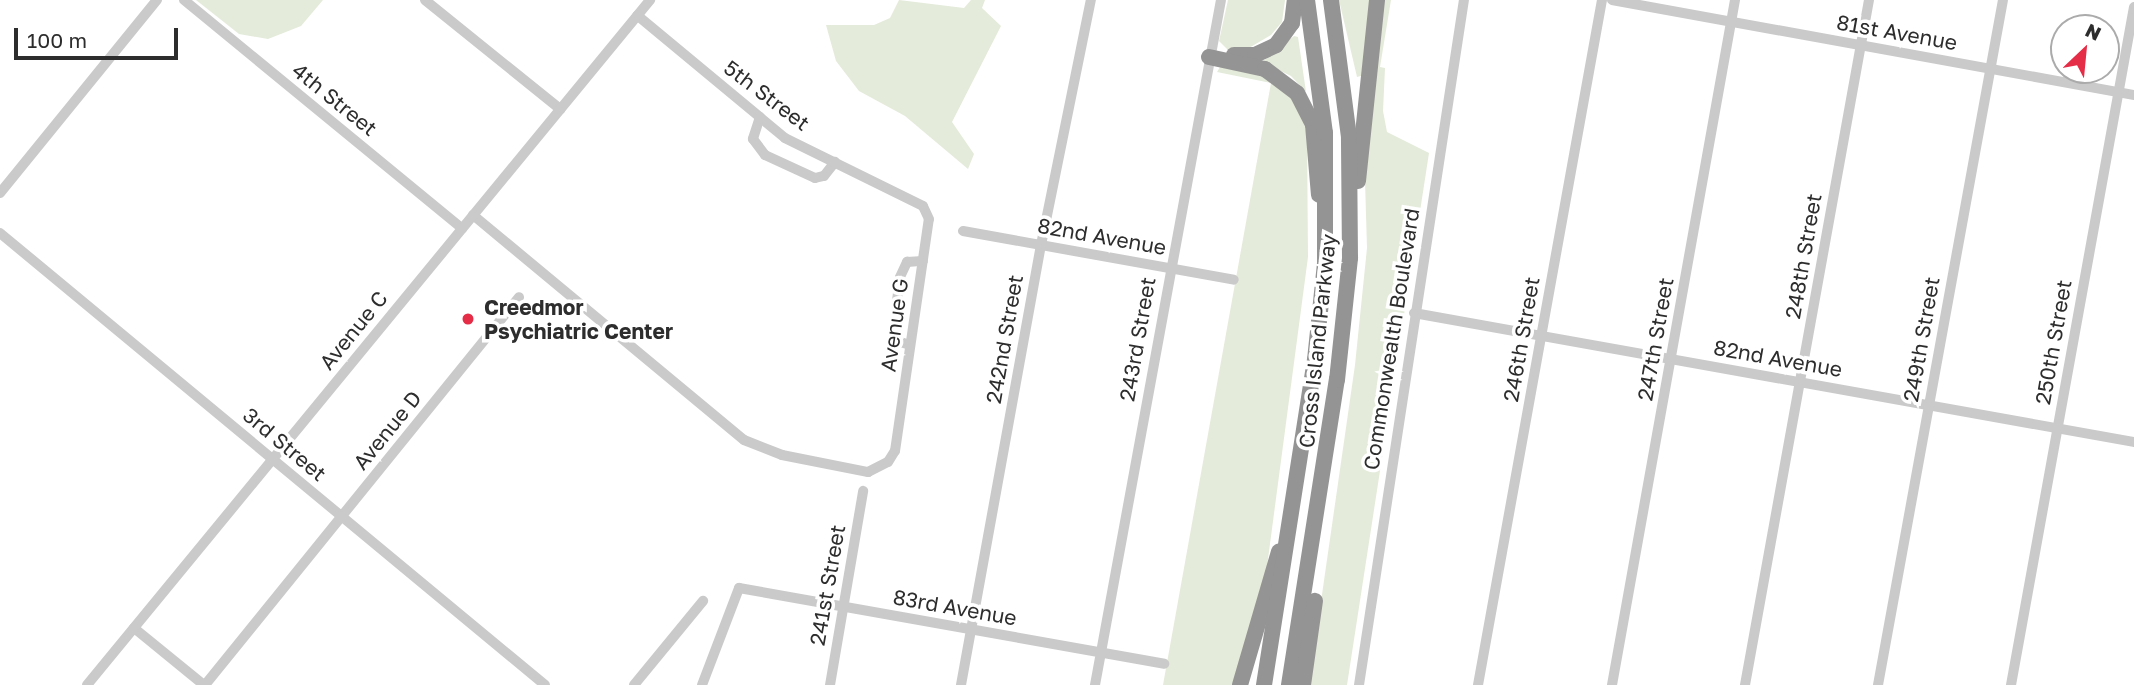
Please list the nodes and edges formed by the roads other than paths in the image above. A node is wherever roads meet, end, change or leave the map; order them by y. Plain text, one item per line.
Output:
1 (157, 0) edge
2 (184, 0) edge
3 (425, 0) edge
4 (649, 0) edge
5 (1091, 0) edge
6 (1221, 0) edge
7 (1295, 0) edge
8 (1307, 0) edge
9 (1331, 0) edge
10 (1377, 0) edge
11 (1464, 0) edge
12 (1602, 0) edge
13 (1612, 0) edge
14 (1735, 0) edge
15 (1869, 0) edge
16 (2003, 0) edge
17 (2134, 7) edge
18 (637, 15) junction
19 (1731, 22) junction
20 (1860, 45) junction
21 (1210, 53) junction
22 (1989, 69) junction
23 (2118, 92) junction
24 (2134, 95) edge
25 (560, 109) junction
26 (760, 117) junction
27 (835, 162) junction
28 (0, 193) edge
29 (923, 206) joint
30 (473, 215) junction
31 (1351, 218) junction
32 (462, 228) junction
33 (963, 231) dead end
34 (1326, 232) junction
35 (0, 233) edge
36 (1041, 245) junction
37 (923, 261) junction
38 (1170, 268) junction
39 (1234, 279) dead end
40 (519, 297) dead end
41 (1414, 313) junction
42 (1541, 335) junction
43 (910, 345) junction
44 (1671, 359) junction
45 (1800, 382) junction
46 (1928, 405) junction
47 (2057, 428) junction
48 (2134, 442) edge
49 (273, 459) junction
50 (863, 491) dead end
51 (1294, 506) junction
52 (342, 516) junction
53 (1316, 521) junction
54 (703, 601) dead end
55 (843, 607) junction
56 (134, 628) junction
57 (971, 629) junction
58 (1101, 653) junction
59 (1164, 664) dead end
60 (543, 684) edge
61 (87, 685) edge
62 (205, 685) edge
63 (634, 685) edge
64 (702, 685) edge
65 (830, 685) edge
66 (961, 685) edge
67 (1095, 685) edge
68 (1240, 685) edge
69 (1264, 685) edge
70 (1289, 685) edge
71 (1303, 685) edge
72 (1359, 685) edge
73 (1478, 685) edge
74 (1612, 685) edge
75 (1745, 685) edge
76 (1878, 685) edge
77 (2011, 685) edge

1 - 28 street
2 - 32 street, 4th Street
3 - 25 street
4 - 18 street, Avenue C
5 - 36 street, 242nd Street
6 - 21 street, 243rd Street
7 - 21 highway
8 - 34 highway, Cross Island Parkway
9 - 31 highway, Cross Island Parkway
10 - 31 highway
11 - 41 street, Commonwealth Boulevard
12 - 42 street, 246th Street
13 - 19 street, 81st Avenue
14 - 19 street, 247th Street
15 - 20 street, 248th Street
16 - 22 street, 249th Street
17 - 23 street, 250th Street
18 - 25 street, Avenue C
18 - 26 street, 5th Street
19 - 20 street, 81st Avenue
19 - 44 street, 247th Street
20 - 22 street, 81st Avenue
20 - 45 street, 248th Street
21 - 34 highway
21 - 38 street, 243rd Street
22 - 23 street, 81st Avenue
22 - 46 street, 249th Street
23 - 24 street, 81st Avenue
23 - 47 street, 250th Street
25 - 30 street, Avenue C
26 - 27 street, 5th Street
26 - 27 street
27 - 29 street, 5th Street
29 - 37 street, Avenue G
30 - 32 street, Avenue C
30 - 43 street, Avenue G
31 - 53 highway, Cross Island Parkway
32 - 49 street, Avenue C
33 - 36 street, 82nd Avenue
34 - 51 highway, Cross Island Parkway
35 - 49 street, 3rd Street
36 - 38 street, 82nd Avenue
36 - 57 street, 242nd Street
37 - 43 street, Avenue G
37 - 43 street
38 - 39 street, 82nd Avenue
38 - 58 street, 243rd Street
40 - 52 street, Avenue D
41 - 42 street, 82nd Avenue
41 - 72 street, Commonwealth Boulevard
42 - 44 street, 82nd Avenue
42 - 73 street, 246th Street
44 - 45 street, 82nd Avenue
44 - 74 street, 247th Street
45 - 46 street, 82nd Avenue
45 - 75 street, 248th Street
46 - 47 street, 82nd Avenue
46 - 76 street, 249th Street
47 - 48 street, 82nd Avenue
47 - 77 street, 250th Street
49 - 52 street, 3rd Street
49 - 56 street, Avenue C
50 - 55 street, 241st Street
51 - 68 highway
51 - 69 highway, Cross Island Parkway
52 - 60 street, 3rd Street
52 - 62 street, Avenue D
53 - 70 highway, Cross Island Parkway
53 - 71 highway
54 - 63 street
55 - 57 street, 83rd Avenue
55 - 64 street, 83rd Avenue
55 - 65 street, 241st Street
56 - 61 street, Avenue C
56 - 62 street
57 - 58 street, 83rd Avenue
57 - 66 street, 242nd Street
58 - 59 street, 83rd Avenue
58 - 67 street, 243rd Street

